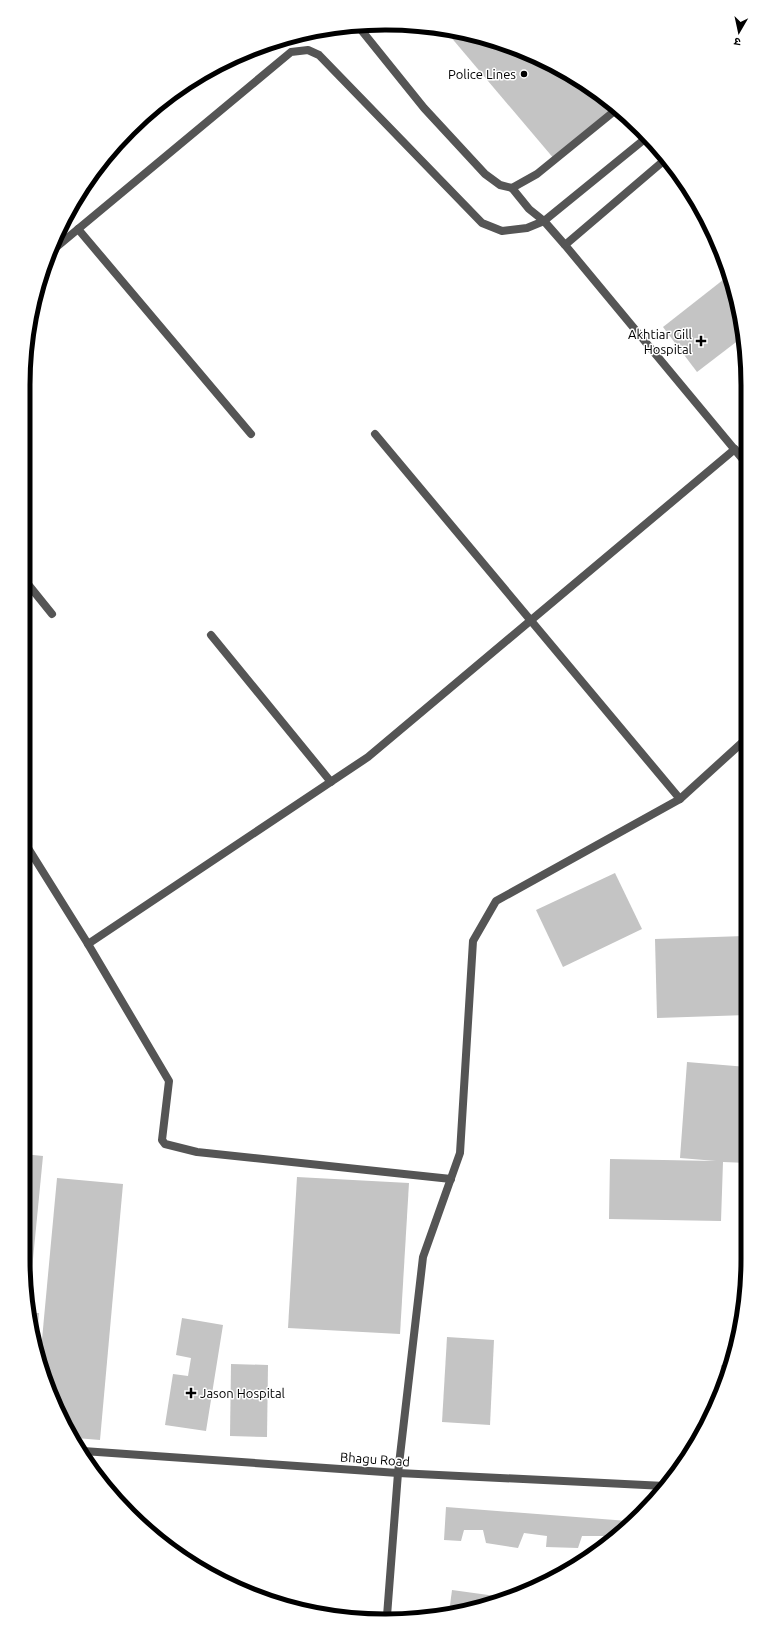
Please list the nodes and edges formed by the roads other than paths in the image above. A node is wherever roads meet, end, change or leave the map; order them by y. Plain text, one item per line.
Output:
1 (362, 31) edge
2 (613, 112) edge
3 (643, 140) edge
4 (662, 162) edge
5 (512, 188) junction
6 (544, 221) junction
7 (78, 229) junction
8 (59, 245) edge
9 (565, 245) junction
10 (251, 434) dead end
11 (375, 434) dead end
12 (735, 449) junction
13 (741, 457) edge
14 (30, 587) edge
15 (52, 614) dead end
16 (532, 621) junction
17 (211, 635) dead end
18 (741, 744) edge
19 (331, 782) junction
20 (680, 799) junction
21 (30, 851) edge
22 (88, 944) junction
23 (451, 1179) junction
24 (87, 1451) edge
25 (398, 1473) junction
26 (659, 1486) edge
27 (387, 1614) edge

1 - 5 street
2 - 5 street
3 - 6 street
4 - 9 street
5 - 6 street
6 - 7 street
6 - 9 street
7 - 8 street
7 - 10 street
9 - 12 street
11 - 16 street
12 - 13 street
12 - 16 street
14 - 15 street
16 - 19 street
16 - 20 street
17 - 19 street
18 - 20 street
19 - 22 street
20 - 23 street
21 - 22 street
22 - 23 street
23 - 25 street
24 - 25 street, Bhagu Road
25 - 26 street, Bhagu Road
25 - 27 street

